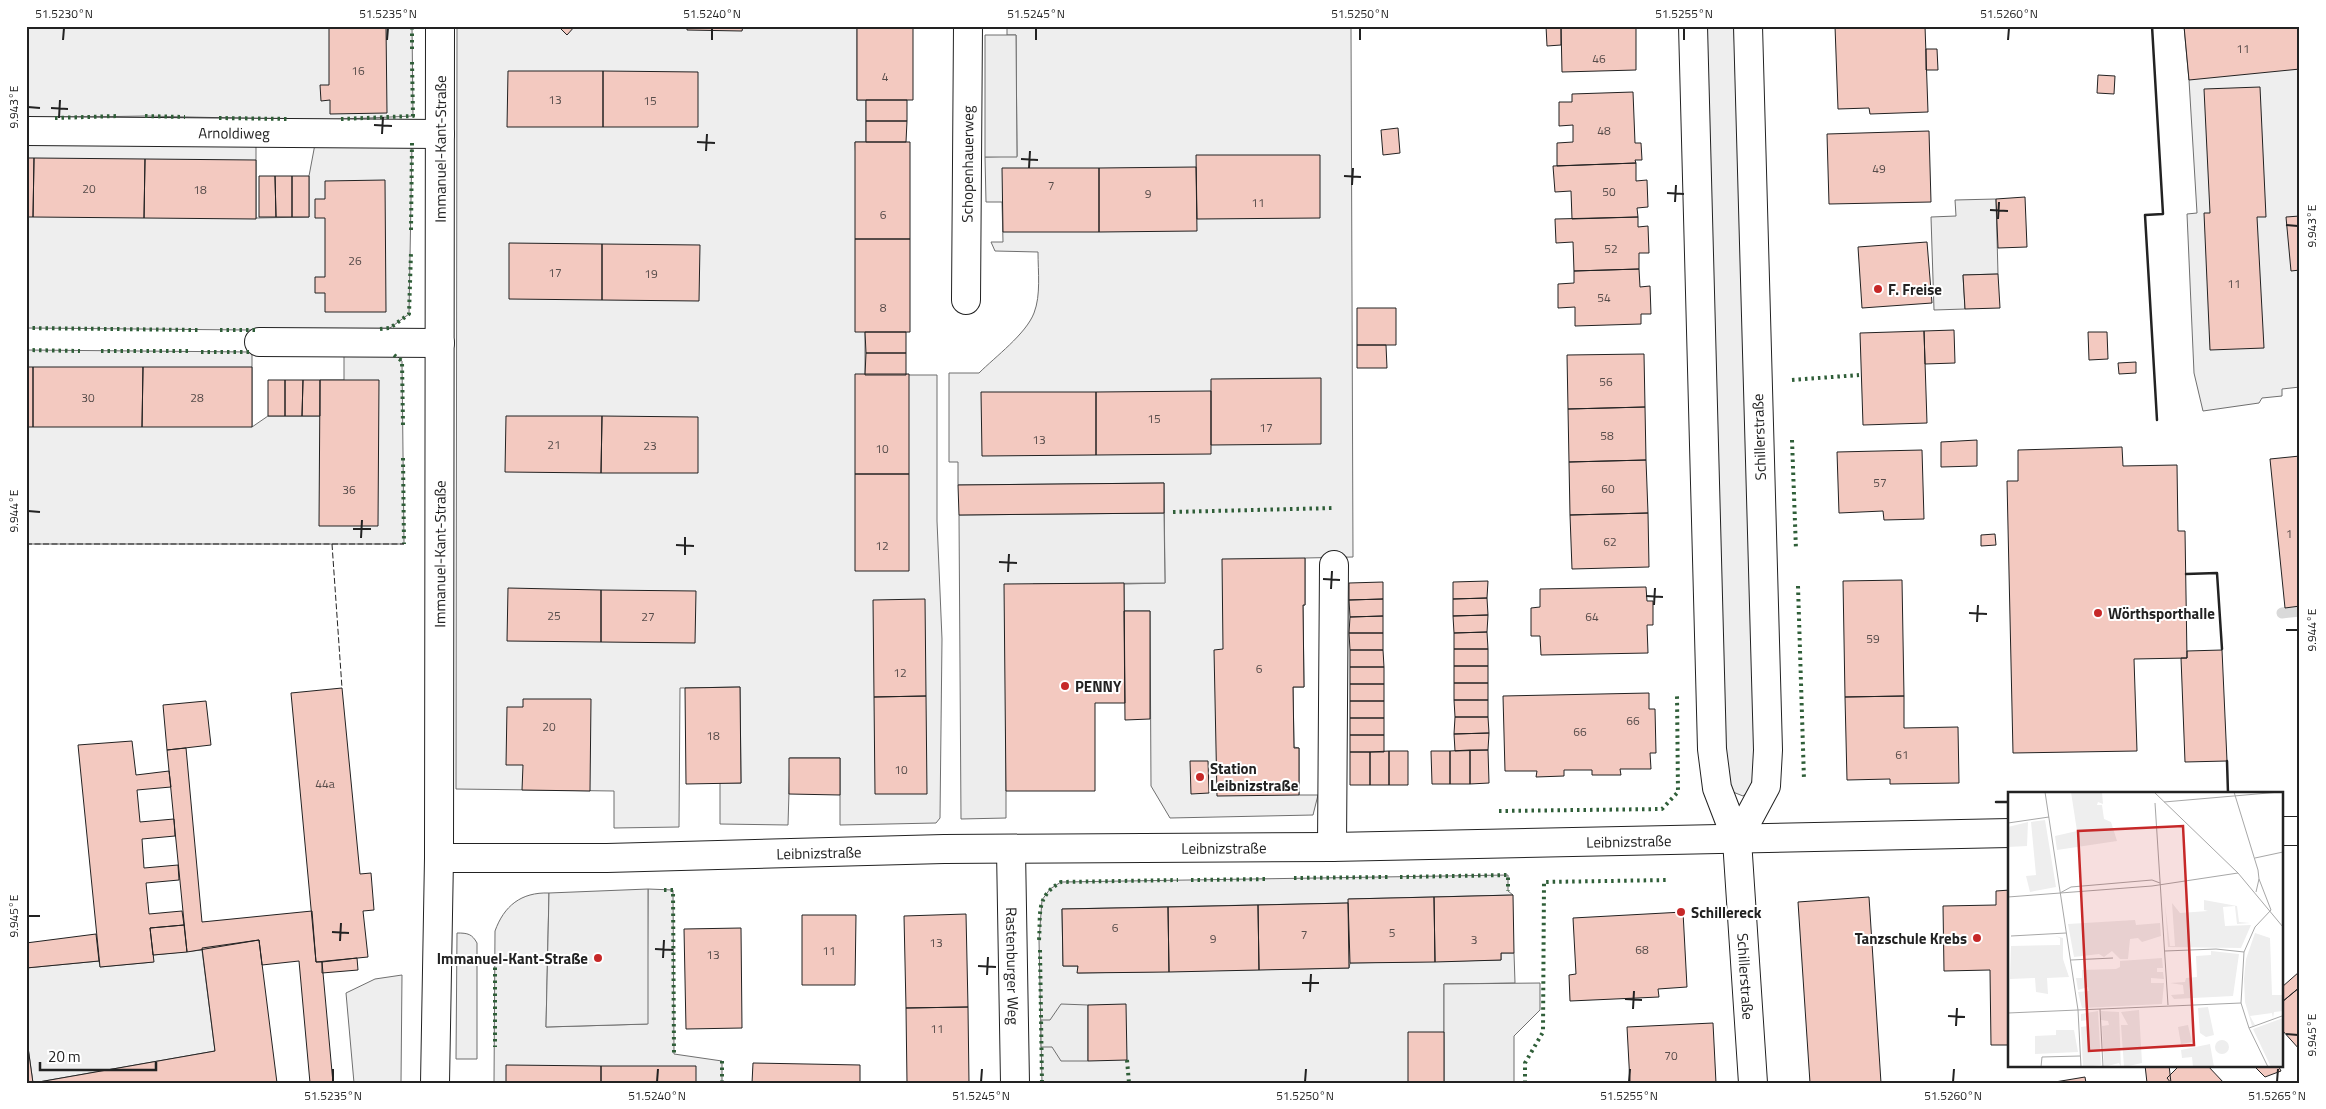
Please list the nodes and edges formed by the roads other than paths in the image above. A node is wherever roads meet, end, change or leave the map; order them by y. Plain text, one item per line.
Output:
1 (440, 26) edge
2 (968, 26) edge
3 (1693, 26) edge
4 (1748, 26) edge
5 (26, 131) edge
6 (440, 134) junction
7 (966, 300) dead end
8 (260, 342) dead end
9 (440, 343) junction
10 (1334, 564) dead end
11 (2284, 831) edge
12 (2300, 831) edge
13 (2008, 833) edge
14 (1736, 840) junction
15 (1332, 847) junction
16 (1011, 850) junction
17 (438, 858) junction
18 (435, 1083) edge
19 (1015, 1083) edge
20 (1753, 1083) edge

1 - 6 street, Immanuel-Kant-Straße
2 - 7 street, Schopenhauerweg
3 - 14 street, Schillerstraße
4 - 14 street, Schillerstraße
5 - 6 street, Arnoldiweg
6 - 9 street, Immanuel-Kant-Straße
8 - 9 street
9 - 17 street, Immanuel-Kant-Straße
10 - 15 street
11 - 12 street
13 - 14 street, Leibnizstraße
14 - 15 street, Leibnizstraße
14 - 20 street, Schillerstraße
15 - 16 street, Leibnizstraße
16 - 17 street, Leibnizstraße
16 - 19 street, Rastenburger Weg
17 - 18 street, Immanuel-Kant-Straße

